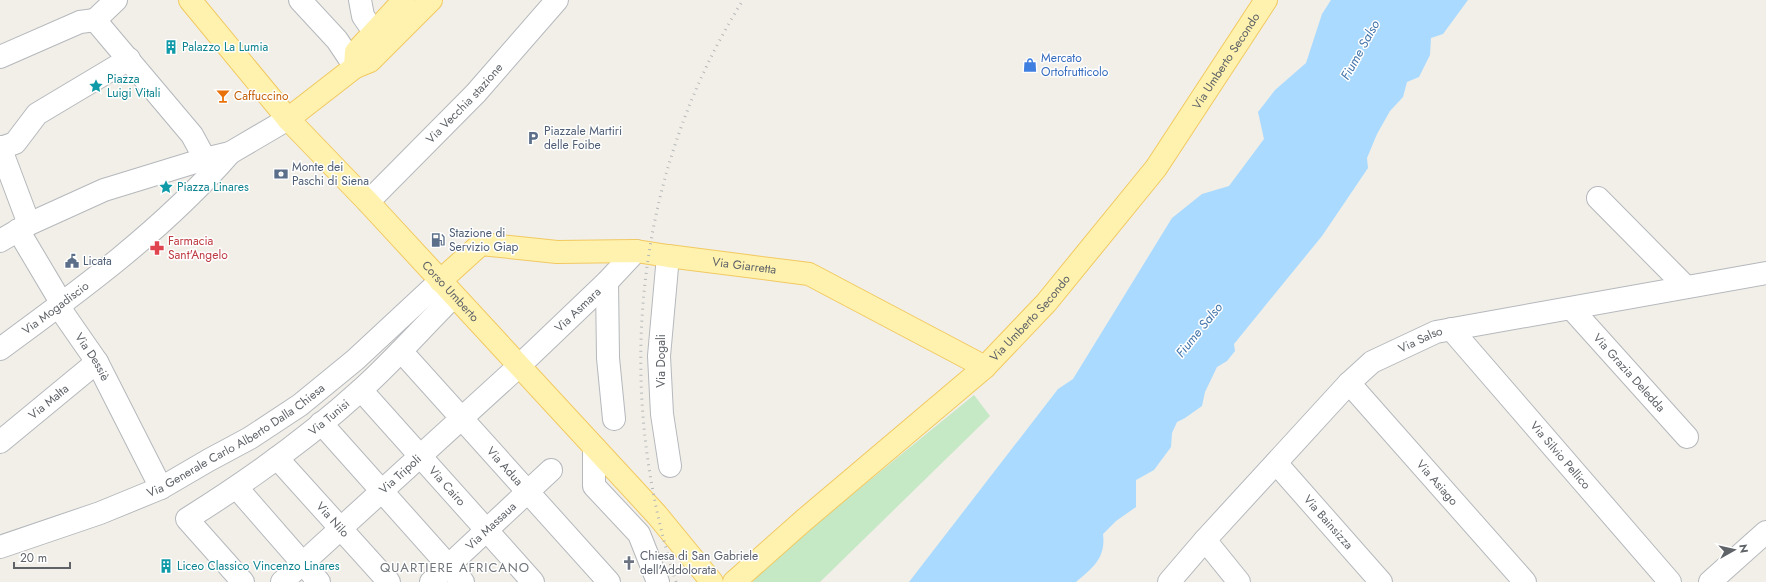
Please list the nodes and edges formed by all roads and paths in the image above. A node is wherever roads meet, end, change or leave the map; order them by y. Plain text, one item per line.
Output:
1 (116, 0) edge
2 (300, 0) edge
3 (345, 0) edge
4 (404, 0) edge
5 (430, 0) edge
6 (557, 0) edge
7 (1266, 0) edge
8 (195, 2) edge
9 (94, 20) junction
10 (369, 25) edge
11 (0, 57) edge
12 (129, 59) junction
13 (355, 67) junction
14 (288, 119) junction
15 (0, 147) edge
16 (230, 153) junction
17 (205, 159) junction
18 (1598, 198) dead end
19 (368, 202) junction
20 (15, 232) edge
21 (636, 251) junction
22 (668, 256) junction
23 (1766, 273) edge
24 (607, 282) junction
25 (447, 288) junction
26 (1686, 288) junction
27 (62, 304) junction
28 (1571, 308) junction
29 (1451, 329) junction
30 (0, 350) edge
31 (401, 351) junction
32 (97, 362) junction
33 (519, 366) junction
34 (985, 367) junction
35 (1349, 384) junction
36 (361, 390) junction
37 (461, 419) junction
38 (614, 419) dead end
39 (321, 423) junction
40 (1688, 437) dead end
41 (0, 442) edge
42 (594, 447) junction
43 (420, 456) junction
44 (276, 458) junction
45 (1276, 463) junction
46 (670, 466) dead end
47 (551, 470) dead end
48 (161, 488) junction
49 (237, 488) junction
50 (382, 491) junction
51 (527, 491) junction
52 (341, 528) junction
53 (486, 530) junction
54 (1766, 532) edge
55 (4, 540) edge
56 (1204, 540) junction
57 (303, 563) junction
58 (448, 566) junction
59 (243, 582) edge
60 (282, 582) edge
61 (319, 582) edge
62 (389, 582) edge
63 (431, 582) edge
64 (463, 582) edge
65 (533, 582) edge
66 (609, 582) edge
67 (658, 582) edge
68 (712, 582) edge
69 (734, 582) edge
70 (1169, 582) edge
71 (1239, 582) edge
72 (1381, 582) edge
73 (1525, 582) edge
74 (1670, 582) edge
75 (1710, 582) edge

1 - 9 street
2 - 13 street
3 - 10 street
4 - 10 main road
5 - 10 main road
6 - 19 street, Via Vecchia stazione
7 - 34 main road, Via Umberto Secondo
8 - 14 main road, Corso Umberto
9 - 11 street
9 - 12 street
10 - 13 main road
12 - 15 street
12 - 17 street
13 - 14 main road
14 - 16 street
14 - 19 main road, Corso Umberto
15 - 20 street, Via Dessiè
16 - 17 street
16 - 27 street, Via Mogadiscio
17 - 20 street
18 - 26 street
19 - 25 main road, Corso Umberto
20 - 27 street, Via Dessiè
21 - 22 main road, Via Giarretta
21 - 24 street, Via Asmara
21 - 25 main road, Via Giarretta
22 - 34 main road, Via Giarretta
22 - 46 street, Via Dogali
23 - 26 street, Via Salso
24 - 33 street, Via Asmara
24 - 38 street
25 - 31 street, Via Tunisi
25 - 33 main road, Corso Umberto
25 - 48 street, Via Generale Carlo Alberto Dalla Chiesa
26 - 28 street, Via Salso
27 - 30 street, Via Mogadiscio
27 - 32 street, Via Dessiè
28 - 29 street, Via Salso
28 - 40 street, Via Grazia Deledda
29 - 35 street, Via Salso
29 - 74 street, Via Silvio Pellico
31 - 36 street, Via Tunisi
31 - 37 street, Via Adua
32 - 41 street, Via Malta
32 - 48 street, Via Dessiè
33 - 37 street, Via Tripoli
33 - 42 main road, Corso Umberto
34 - 69 main road, Via Umberto Secondo
35 - 45 street, Via Salso
35 - 73 street, Via Asiago
36 - 39 street, Via Tunisi
36 - 43 street, Via Cairo
37 - 43 street, Via Tripoli
37 - 51 street, Via Adua
39 - 44 street, Via Tunisi
39 - 50 street
42 - 67 street
42 - 68 main road, Corso Umberto
43 - 50 street, Via Tripoli
43 - 53 street, Via Cairo
44 - 49 street, Via Tunisi
44 - 52 street, Via Nilo
45 - 56 street, Via Salso
45 - 72 street, Via Bainsizza
47 - 51 street, Via Massaua
48 - 55 street, Via Generale Carlo Alberto Dalla Chiesa
49 - 57 street
49 - 59 street, Via Tunisi
50 - 52 street, Via Tripoli
50 - 58 street
51 - 53 street, Via Massaua
51 - 66 street, Via Adua
52 - 57 street, Via Tripoli
52 - 62 street, Via Nilo
53 - 58 street, Via Massaua
53 - 65 street, Via Cairo
54 - 75 street
56 - 70 street, Via Salso
56 - 71 street
57 - 60 street, Via Tripoli
57 - 61 street
58 - 63 street, Via Massaua
58 - 64 street

